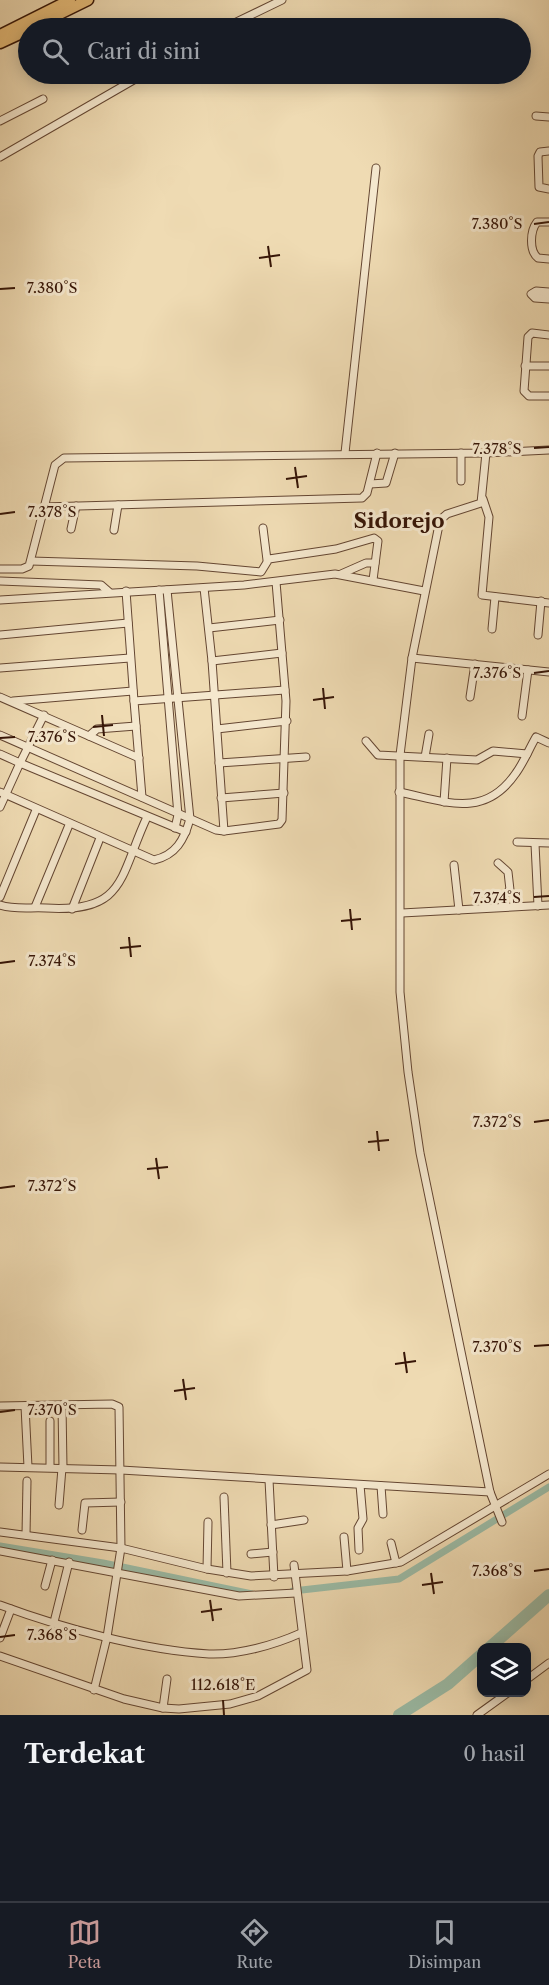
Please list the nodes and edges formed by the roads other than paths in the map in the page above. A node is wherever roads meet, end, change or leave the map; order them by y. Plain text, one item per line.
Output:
1 (70, 0) edge
2 (88, 0) edge
3 (282, 0) edge
4 (34, 18) edge
5 (52, 18) edge
6 (245, 18) edge
7 (18, 26) edge
8 (0, 35) edge
9 (18, 35) edge
10 (0, 43) edge
11 (127, 84) edge
12 (43, 99) dead end
13 (536, 116) dead end
14 (549, 117) edge
15 (0, 121) edge
16 (549, 151) edge
17 (0, 157) edge
18 (376, 168) dead end
19 (549, 189) edge
20 (549, 222) edge
21 (549, 259) edge
22 (549, 292) edge
23 (549, 299) edge
24 (549, 335) edge
25 (525, 366) junction
26 (549, 366) edge
27 (549, 396) edge
28 (549, 450) edge
29 (345, 453) junction
30 (377, 453) junction
31 (395, 453) junction
32 (461, 453) junction
33 (486, 453) junction
34 (461, 481) dead end
35 (370, 484) junction
36 (483, 499) junction
37 (118, 505) junction
38 (76, 506) junction
39 (43, 507) junction
40 (262, 528) dead end
41 (71, 529) dead end
42 (114, 530) dead end
43 (267, 560) junction
44 (31, 561) junction
45 (375, 563) junction
46 (0, 569) edge
47 (261, 572) junction
48 (341, 574) junction
49 (373, 580) junction
50 (0, 581) edge
51 (276, 582) junction
52 (259, 584) junction
53 (204, 588) junction
54 (159, 590) junction
55 (167, 590) junction
56 (126, 591) junction
57 (424, 591) junction
58 (109, 592) junction
59 (495, 597) junction
60 (0, 600) edge
61 (541, 602) junction
62 (549, 603) edge
63 (280, 620) junction
64 (128, 623) junction
65 (209, 628) junction
66 (492, 629) dead end
67 (0, 634) edge
68 (538, 635) dead end
69 (282, 654) junction
70 (130, 658) junction
71 (412, 658) junction
72 (212, 660) junction
73 (475, 664) junction
74 (0, 668) edge
75 (528, 670) junction
76 (548, 672) edge
77 (0, 689) edge
78 (285, 690) junction
79 (133, 691) junction
80 (214, 694) junction
81 (0, 697) edge
82 (173, 697) junction
83 (470, 697) dead end
84 (12, 701) junction
85 (134, 701) junction
86 (44, 715) junction
87 (522, 716) dead end
88 (287, 721) junction
89 (136, 726) junction
90 (217, 729) junction
91 (429, 734) dead end
92 (0, 735) edge
93 (89, 736) junction
94 (543, 740) edge
95 (366, 741) dead end
96 (26, 748) junction
97 (0, 754) edge
98 (527, 754) junction
99 (400, 755) junction
100 (306, 757) dead end
101 (425, 757) junction
102 (139, 758) junction
103 (286, 758) junction
104 (447, 758) junction
105 (20, 763) junction
106 (219, 763) junction
107 (284, 793) junction
108 (3, 794) edge
109 (399, 794) junction
110 (142, 798) junction
111 (221, 798) junction
112 (444, 802) junction
113 (0, 807) edge
114 (36, 810) junction
115 (178, 814) junction
116 (147, 817) junction
117 (190, 819) junction
118 (69, 825) junction
119 (176, 828) junction
120 (224, 831) junction
121 (186, 832) junction
122 (100, 838) junction
123 (517, 842) dead end
124 (549, 843) edge
125 (535, 844) junction
126 (131, 850) junction
127 (498, 863) dead end
128 (454, 866) dead end
129 (0, 897) edge
130 (0, 905) edge
131 (549, 905) edge
132 (538, 906) junction
133 (35, 907) junction
134 (503, 907) junction
135 (72, 909) junction
136 (459, 909) junction
137 (402, 913) junction
138 (62, 1405) junction
139 (0, 1406) edge
140 (25, 1406) junction
141 (50, 1421) dead end
142 (0, 1467) edge
143 (28, 1467) junction
144 (50, 1467) junction
145 (63, 1468) junction
146 (121, 1470) junction
147 (549, 1474) edge
148 (268, 1480) junction
149 (27, 1481) dead end
150 (360, 1485) junction
151 (381, 1486) junction
152 (490, 1492) junction
153 (224, 1497) dead end
154 (121, 1502) junction
155 (59, 1505) dead end
156 (494, 1508) junction
157 (383, 1514) dead end
158 (304, 1520) dead end
159 (501, 1521) dead end
160 (208, 1522) dead end
161 (271, 1525) junction
162 (82, 1530) dead end
163 (0, 1532) edge
164 (26, 1535) junction
165 (344, 1537) dead end
166 (391, 1543) dead end
167 (359, 1550) dead end
168 (0, 1551) edge
169 (121, 1551) junction
170 (273, 1552) junction
171 (251, 1554) dead end
172 (52, 1560) junction
173 (69, 1562) junction
174 (396, 1563) junction
175 (294, 1565) dead end
176 (207, 1569) junction
177 (118, 1570) junction
178 (347, 1571) junction
179 (227, 1573) junction
180 (294, 1576) junction
181 (274, 1577) junction
182 (45, 1586) dead end
183 (296, 1592) junction
184 (0, 1605) edge
185 (11, 1609) junction
186 (54, 1622) junction
187 (302, 1633) junction
188 (107, 1637) junction
189 (0, 1638) edge
190 (0, 1656) edge
191 (549, 1663) edge
192 (531, 1676) edge
193 (167, 1679) dead end
194 (94, 1690) junction
195 (502, 1697) edge
196 (163, 1708) junction
197 (477, 1715) edge

1 - 4 highway
2 - 5 highway
3 - 6 street
7 - 8 highway
9 - 10 highway
11 - 17 street
12 - 15 street
13 - 14 street
16 - 19 street
18 - 29 street
20 - 21 street
22 - 23 street
24 - 25 street
25 - 26 street
25 - 27 street
28 - 33 street
29 - 30 street
29 - 39 street
30 - 31 street
30 - 35 street
31 - 32 street
31 - 35 street
32 - 33 street
32 - 34 street
33 - 36 street
35 - 37 street
36 - 57 street
36 - 59 street
37 - 38 street
37 - 42 street
38 - 39 street
38 - 41 street
39 - 44 street
40 - 43 street
43 - 45 street
43 - 47 street
44 - 46 street
44 - 47 street
45 - 48 street
45 - 49 street
47 - 52 street
48 - 49 street
48 - 51 street
49 - 57 street
50 - 58 street
51 - 52 street
51 - 63 street
52 - 53 street
53 - 55 street
53 - 65 street
54 - 55 street
54 - 56 street
54 - 82 street
55 - 82 street
56 - 58 street
56 - 64 street
57 - 71 street
58 - 60 street
59 - 61 street
59 - 66 street
61 - 62 street
61 - 68 street
63 - 65 street
63 - 69 street
64 - 67 street
64 - 70 street
65 - 72 street
69 - 72 street
69 - 78 street
70 - 74 street
70 - 79 street
71 - 73 street
71 - 99 street
72 - 80 street
73 - 75 street
73 - 83 street
75 - 76 street
75 - 87 street
77 - 81 street
78 - 80 street
78 - 88 street
79 - 84 street
79 - 85 street
80 - 82 street
80 - 90 street
81 - 84 street
82 - 85 street
82 - 115 street
82 - 117 street
84 - 86 street
85 - 89 street
86 - 93 street
86 - 96 street
88 - 90 street
88 - 103 street
89 - 93 street
89 - 102 street
90 - 106 street
91 - 101 street
92 - 96 street
93 - 102 street
94 - 98 street
95 - 99 street
96 - 105 street
96 - 110 street
97 - 105 street
98 - 104 street
98 - 112 street
99 - 101 street
99 - 109 street
100 - 103 street
101 - 104 street
102 - 110 street
103 - 106 street
103 - 107 street
104 - 112 street
105 - 108 street
105 - 116 street
106 - 111 street
107 - 111 street
107 - 120 street
108 - 113 street
108 - 114 street
109 - 112 street
109 - 137 street
110 - 115 street
111 - 120 street
114 - 118 street
114 - 129 street
115 - 117 street
115 - 119 street
116 - 119 street
116 - 126 street
117 - 120 street
117 - 121 street
118 - 122 street
118 - 133 street
119 - 121 street
121 - 126 street
122 - 126 street
122 - 135 street
123 - 125 street
124 - 125 street
125 - 132 street
126 - 135 street
127 - 134 street
128 - 136 street
130 - 133 street
131 - 132 street
132 - 134 street
133 - 135 street
134 - 136 street
136 - 137 street
137 - 152 street
138 - 140 street
138 - 145 street
138 - 146 street
139 - 140 street
140 - 143 street
141 - 144 street
142 - 143 street
143 - 144 street
144 - 145 street
145 - 146 street
145 - 155 street
146 - 148 street
146 - 154 street
147 - 156 street
148 - 150 street
148 - 161 street
149 - 164 street
150 - 151 street
150 - 167 street
151 - 152 street
151 - 157 street
152 - 156 street
153 - 179 street
154 - 162 street
154 - 169 street
156 - 159 street
156 - 174 street
158 - 161 street
160 - 176 street
161 - 170 street
163 - 164 street
164 - 169 street
165 - 178 street
166 - 174 street
168 - 172 street
169 - 176 street
169 - 177 street
170 - 171 street
170 - 181 street
172 - 173 street
172 - 182 street
173 - 177 street
173 - 186 street
174 - 178 street
175 - 180 street
176 - 179 street
177 - 183 street
177 - 188 street
178 - 180 street
179 - 181 street
180 - 181 street
180 - 183 street
183 - 187 street
184 - 185 street
185 - 186 street
185 - 189 street
186 - 188 street
187 - 188 street
187 - 196 street
188 - 194 street
190 - 194 street
191 - 192 street
193 - 196 street
194 - 196 street
195 - 197 street

